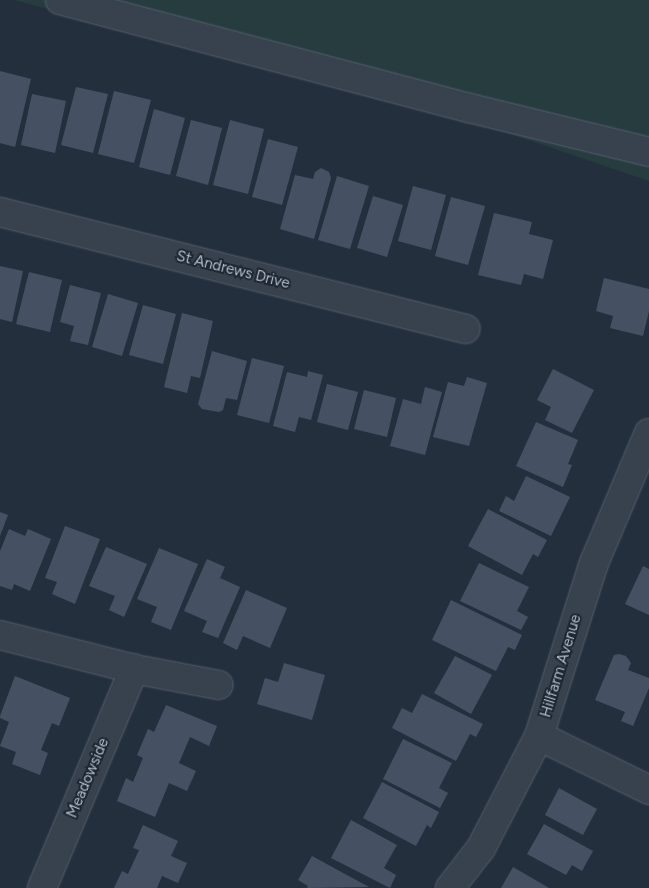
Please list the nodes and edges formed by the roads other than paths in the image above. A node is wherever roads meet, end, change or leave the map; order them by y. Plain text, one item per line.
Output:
1 (60, 0) edge
2 (649, 152) edge
3 (0, 212) edge
4 (466, 329) dead end
5 (649, 433) edge
6 (0, 635) edge
7 (134, 669) junction
8 (220, 685) dead end
9 (539, 736) junction
10 (649, 790) edge
11 (42, 888) edge
12 (450, 888) edge

1 - 2 street
3 - 4 street, St Andrews Drive
5 - 9 street, Hillfarm Avenue
6 - 7 street
7 - 8 street
7 - 11 street, Meadowside
9 - 10 street
9 - 12 street, Hillfarm Avenue

